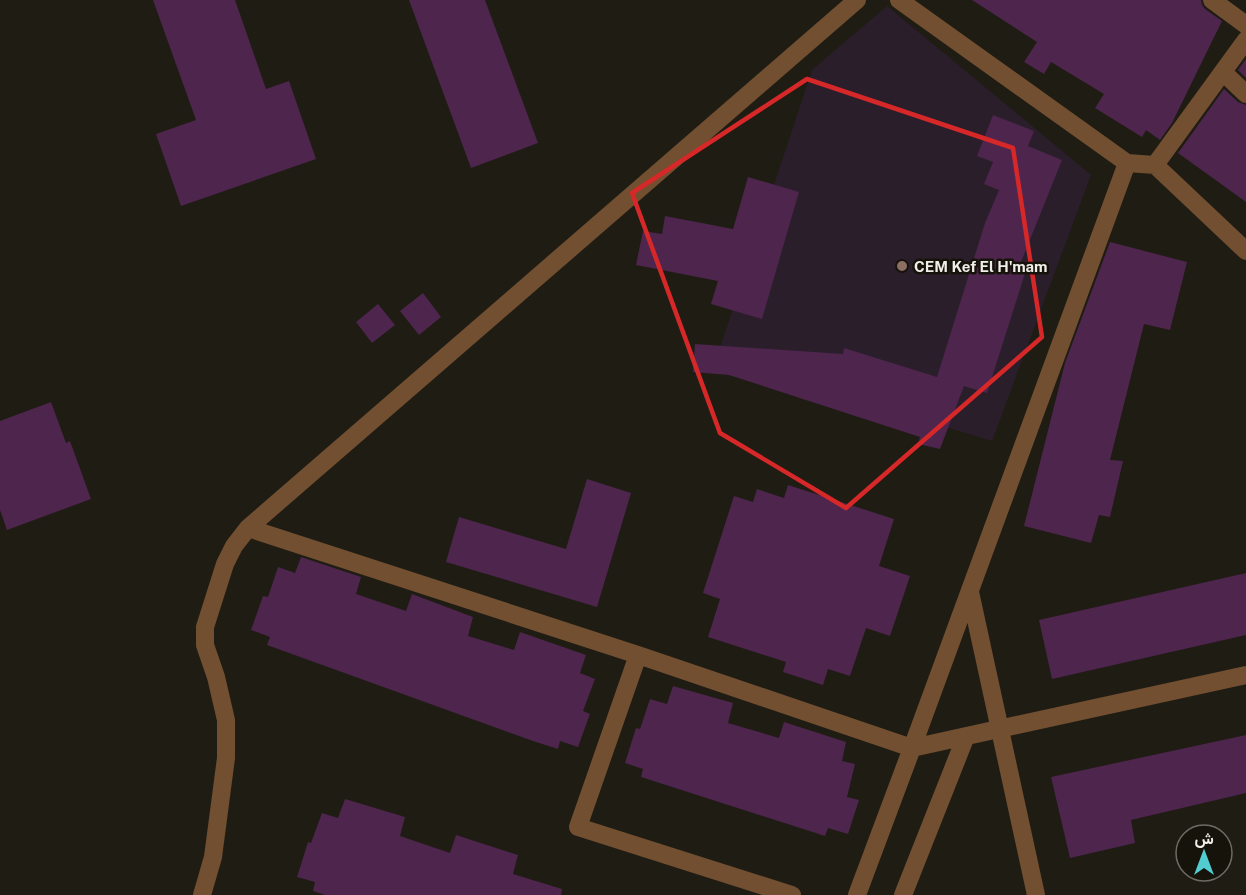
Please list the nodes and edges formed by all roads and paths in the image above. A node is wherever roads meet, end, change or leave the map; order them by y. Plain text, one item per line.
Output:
1 (857, 0) edge
2 (899, 0) edge
3 (1212, 0) edge
4 (1246, 25) edge
5 (1246, 40) edge
6 (1223, 72) junction
7 (1246, 94) edge
8 (1126, 163) junction
9 (1155, 165) junction
10 (1246, 251) edge
11 (248, 528) junction
12 (970, 591) junction
13 (639, 655) junction
14 (1246, 675) edge
15 (1000, 729) junction
16 (966, 736) junction
17 (912, 748) junction
18 (202, 895) edge
19 (792, 895) edge
20 (857, 895) edge
21 (903, 895) edge
22 (1036, 895) edge

1 - 11 street
2 - 8 street
3 - 4 street
5 - 6 street
6 - 7 street
6 - 9 street
8 - 9 street
8 - 12 street
9 - 10 street
11 - 13 street
11 - 18 street
12 - 15 street
12 - 17 street
13 - 17 street
13 - 19 street
14 - 15 street
15 - 16 street
15 - 22 street
16 - 17 street
16 - 21 street
17 - 20 street

